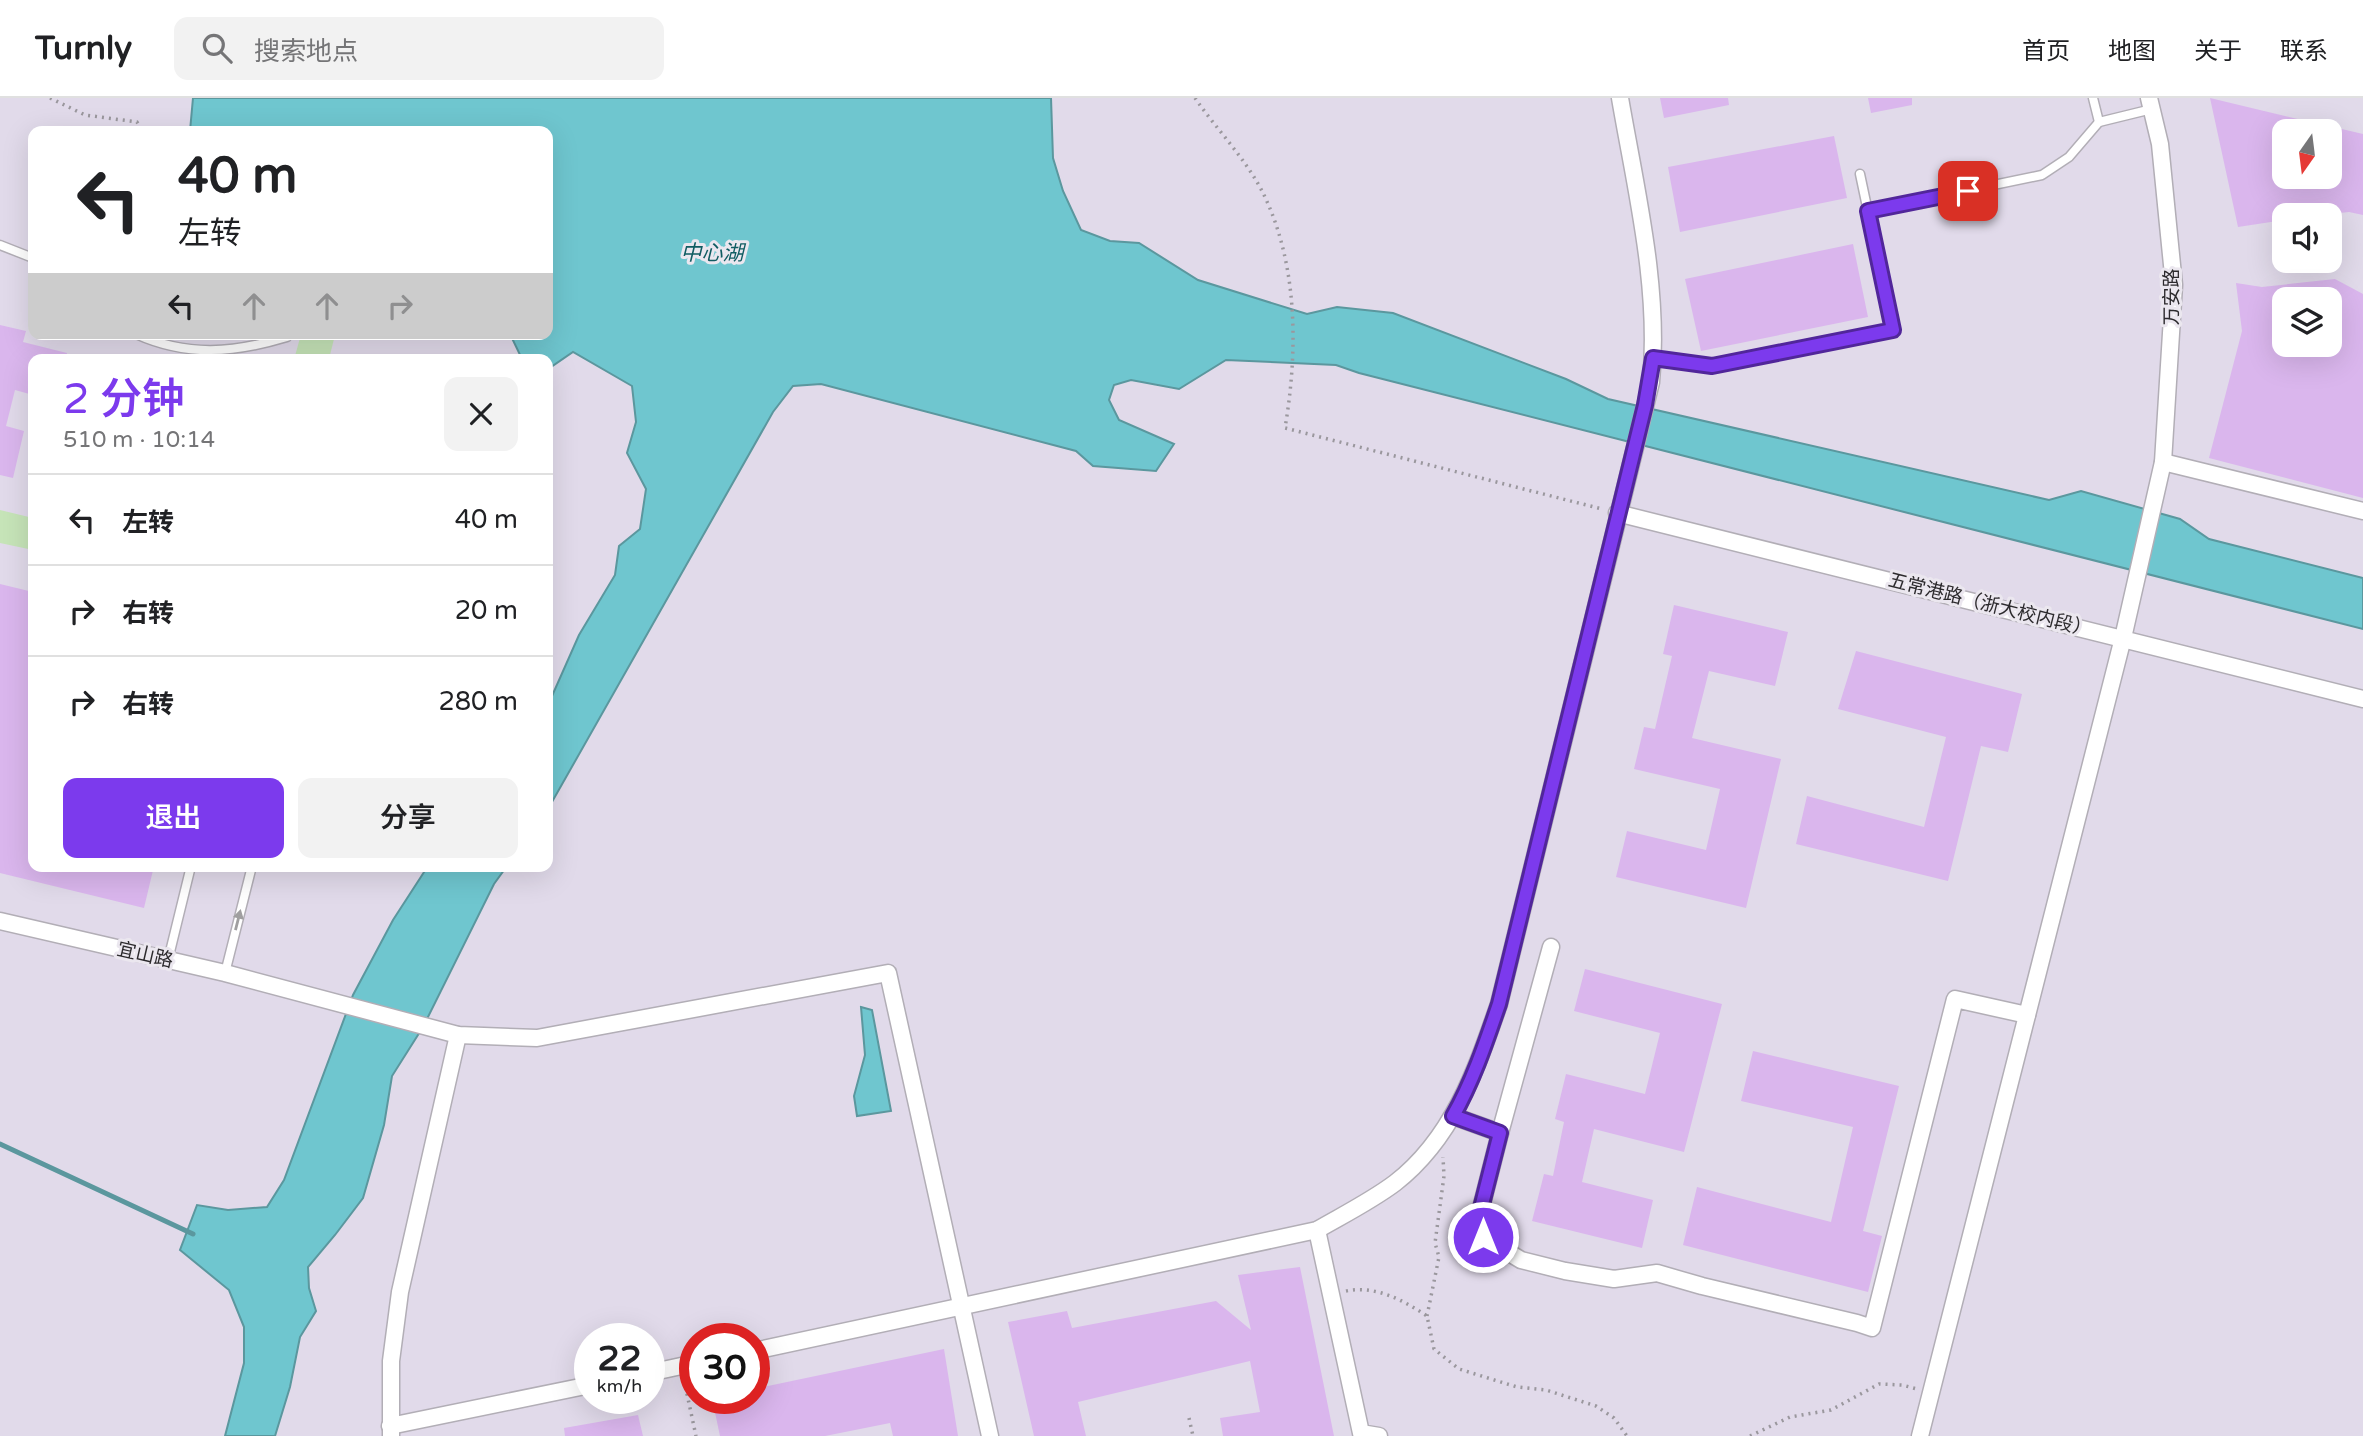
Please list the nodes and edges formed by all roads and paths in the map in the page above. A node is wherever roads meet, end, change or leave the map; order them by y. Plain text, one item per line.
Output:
1 (50, 98) edge
2 (1195, 98) edge
3 (1620, 98) edge
4 (2093, 98) edge
5 (2150, 104) edge
6 (2099, 122) junction
7 (139, 126) edge
8 (1860, 174) dead end
9 (1868, 211) junction
10 (2, 246) edge
11 (28, 256) edge
12 (149, 340) edge
13 (277, 340) edge
14 (1653, 358) junction
15 (2164, 462) junction
16 (2363, 511) edge
17 (1617, 513) junction
18 (2123, 638) junction
19 (2363, 699) edge
20 (190, 872) edge
21 (250, 872) edge
22 (0, 922) edge
23 (1551, 947) dead end
24 (168, 960) junction
25 (225, 974) junction
26 (2027, 1015) junction
27 (452, 1034) junction
28 (1453, 1116) junction
29 (1500, 1133) junction
30 (1439, 1136) junction
31 (1317, 1230) junction
32 (1331, 1297) junction
33 (962, 1306) junction
34 (1427, 1316) junction
35 (770, 1348) edge
36 (574, 1389) edge
37 (1931, 1392) junction
38 (694, 1414) edge
39 (1189, 1418) dead end
40 (390, 1431) edge
41 (696, 1436) edge
42 (990, 1436) edge
43 (1193, 1436) edge
44 (1379, 1436) edge
45 (1627, 1436) edge
46 (1750, 1436) edge
47 (1920, 1436) edge

1 - 7 path
2 - 17 path
3 - 14 street
4 - 6 lane
5 - 6 lane
5 - 15 street, 万安路
6 - 9 lane
8 - 9 lane
9 - 14 lane
10 - 11 lane
12 - 13 lane
14 - 17 street
15 - 16 street
15 - 18 street, 万安路
17 - 18 street, 五常港路（浙大校内段）
17 - 28 street
18 - 19 street, 五常港路（浙大校内段）
18 - 26 street, 万安路
20 - 24 lane
25 -> 21 lane
22 - 24 street, 宜山路
23 - 29 street
24 - 25 street, 宜山路
25 - 27 street, 宜山路
26 - 29 street
26 - 37 street, 万安路
27 - 33 street, 宜山路
27 - 40 street
28 - 29 street
28 - 30 street
30 - 31 street
30 - 34 path
31 - 32 street
31 - 33 street
32 - 34 path
32 - 44 street
33 - 35 street
33 - 42 street
34 - 45 path
36 - 40 street
37 - 46 path
37 - 47 street, 万安路
38 - 41 path
39 - 43 path

